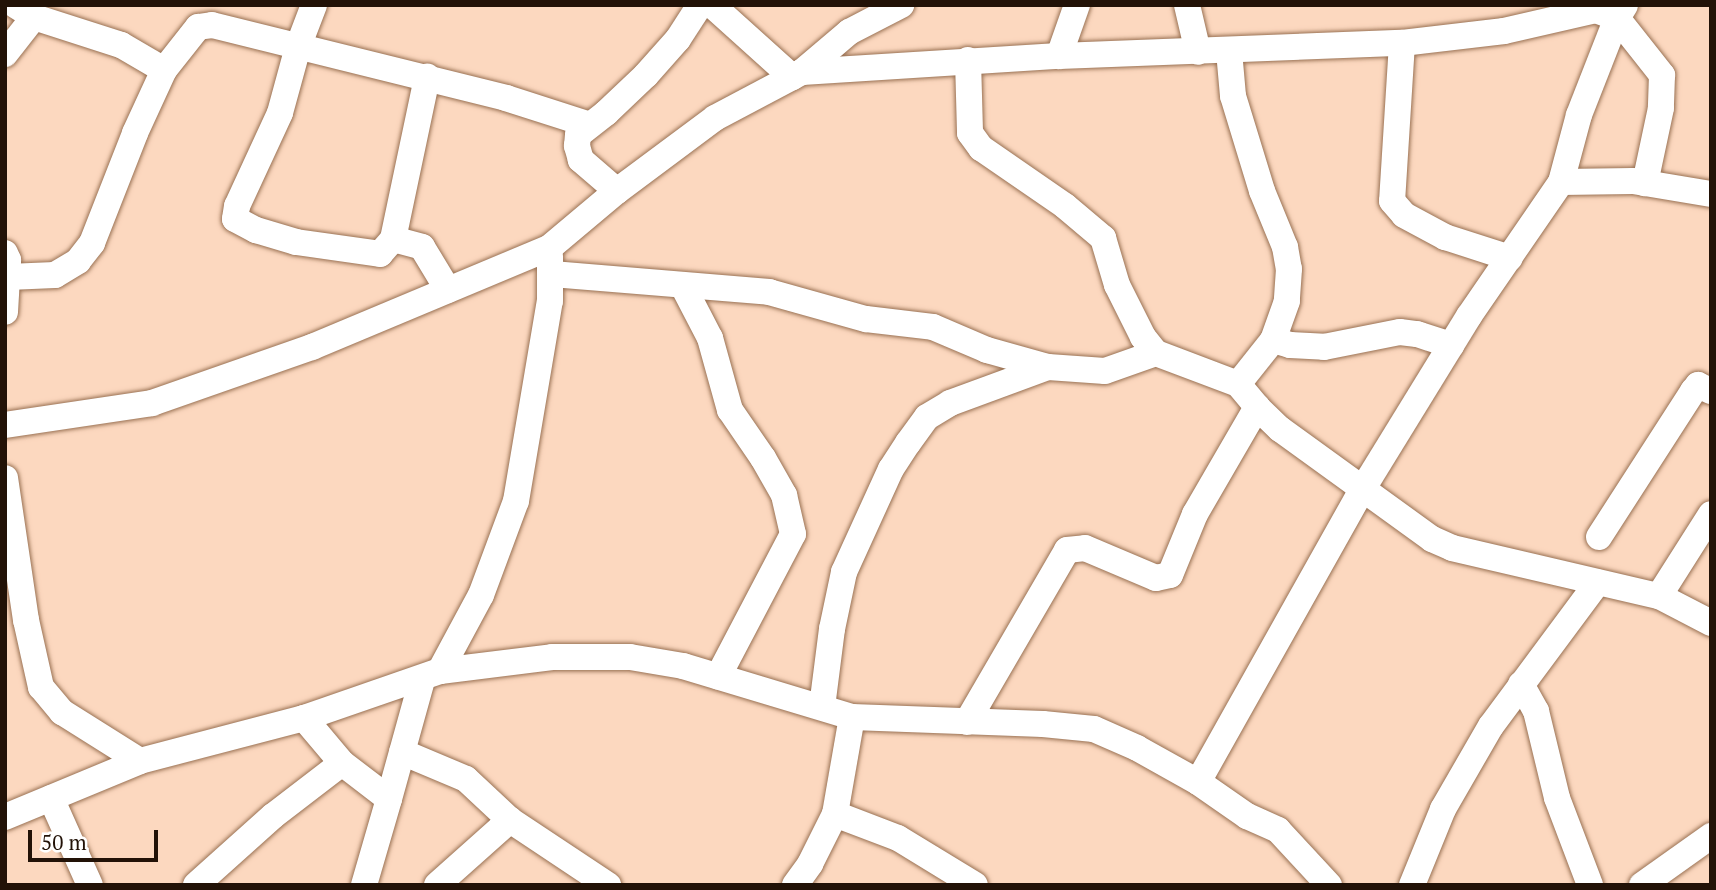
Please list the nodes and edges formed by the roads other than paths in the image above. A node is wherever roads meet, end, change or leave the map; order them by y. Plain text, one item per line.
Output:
1 (314, 5) edge
2 (700, 5) edge
3 (712, 5) edge
4 (901, 5) edge
5 (1077, 5) edge
6 (1187, 5) edge
7 (1607, 10) edge
8 (24, 11) edge
9 (1402, 43) junction
10 (298, 47) junction
11 (1229, 51) junction
12 (1198, 52) junction
13 (5, 54) edge
14 (1059, 55) junction
15 (968, 60) junction
16 (164, 70) junction
17 (797, 74) junction
18 (427, 77) junction
19 (590, 125) junction
20 (1561, 182) junction
21 (1645, 183) junction
22 (617, 191) junction
23 (1711, 194) edge
24 (393, 239) junction
25 (1510, 258) junction
26 (551, 261) junction
27 (6, 265) edge
28 (683, 286) junction
29 (448, 290) junction
30 (5, 312) edge
31 (1272, 340) junction
32 (1451, 345) junction
33 (1156, 353) junction
34 (1048, 368) junction
35 (1238, 384) junction
36 (1711, 391) edge
37 (1257, 407) junction
38 (5, 425) edge
39 (5, 478) edge
40 (1362, 490) junction
41 (1711, 514) edge
42 (1598, 537) dead end
43 (1598, 582) junction
44 (1659, 596) junction
45 (1711, 623) edge
46 (431, 675) junction
47 (718, 677) junction
48 (1521, 684) junction
49 (822, 707) junction
50 (852, 717) junction
51 (304, 718) junction
52 (967, 722) junction
53 (402, 752) junction
54 (140, 761) junction
55 (342, 763) junction
56 (1198, 782) junction
57 (51, 798) junction
58 (389, 799) junction
59 (835, 814) junction
60 (5, 817) edge
61 (510, 820) junction
62 (1711, 836) edge
63 (1649, 884) edge
64 (90, 885) edge
65 (196, 885) edge
66 (364, 885) edge
67 (437, 885) edge
68 (608, 885) edge
69 (795, 885) edge
70 (975, 885) edge
71 (1329, 885) edge
72 (1412, 885) edge
73 (1590, 885) edge

1 - 10 street
2 - 19 street
3 - 17 street
4 - 17 street
5 - 14 street
6 - 12 street
7 - 9 street
7 - 20 street
7 - 21 street
8 - 13 street
8 - 16 street
9 - 11 street
9 - 25 street
10 - 16 street
10 - 18 street
10 - 24 street
11 - 12 street
11 - 31 street
12 - 14 street
14 - 15 street
15 - 17 street
15 - 33 street
16 - 27 street
17 - 22 street
18 - 19 street
18 - 24 street
19 - 22 street
20 - 21 street
20 - 25 street
21 - 23 street
22 - 26 street
24 - 29 street
25 - 32 street
26 - 28 street
26 - 29 street
26 - 46 street
27 - 30 street
28 - 34 street
28 - 47 street
29 - 38 street
31 - 32 street
31 - 35 street
32 - 40 street
33 - 34 street
33 - 35 street
34 - 49 street
35 - 37 street
36 - 42 street
37 - 40 street
37 - 52 street
39 - 54 street
40 - 43 street
40 - 56 street
41 - 44 street
43 - 44 street
43 - 48 street
44 - 45 street
46 - 47 street
46 - 51 street
46 - 53 street
47 - 49 street
48 - 72 street
48 - 73 street
49 - 50 street
50 - 52 street
50 - 59 street
51 - 54 street
51 - 55 street
52 - 56 street
53 - 58 street
53 - 61 street
54 - 57 street
55 - 58 street
55 - 65 street
56 - 71 street
57 - 60 street
57 - 64 street
58 - 66 street
59 - 69 street
59 - 70 street
61 - 67 street
61 - 68 street
62 - 63 street

